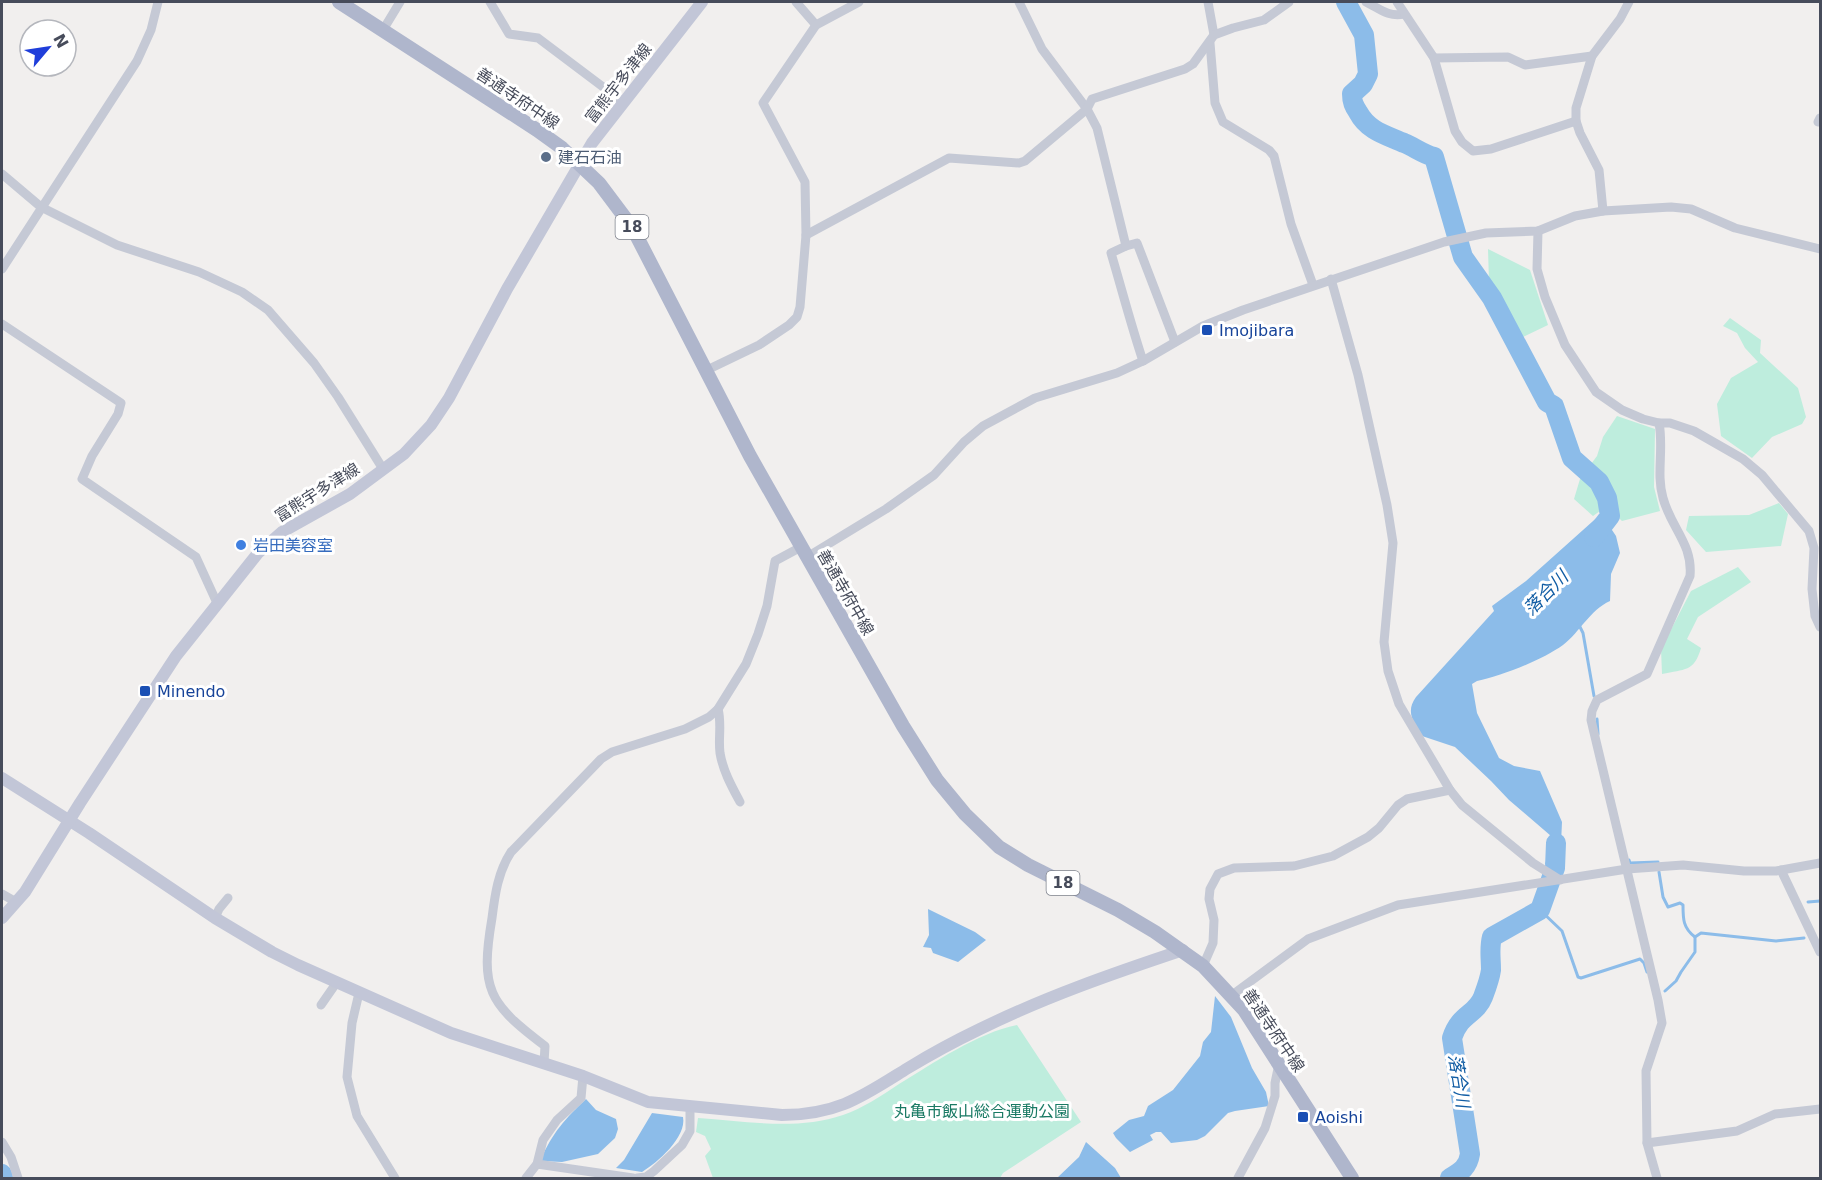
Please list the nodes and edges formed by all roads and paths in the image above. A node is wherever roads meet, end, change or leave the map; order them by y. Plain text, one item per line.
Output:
1 (158, 2) edge
2 (339, 2) edge
3 (400, 2) edge
4 (490, 2) edge
5 (702, 2) edge
6 (796, 2) edge
7 (859, 2) edge
8 (1019, 2) edge
9 (1208, 2) edge
10 (1289, 2) edge
11 (1366, 2) edge
12 (1397, 2) edge
13 (1629, 2) edge
14 (1404, 14) junction
15 (816, 25) junction
16 (383, 30) junction
17 (1212, 39) junction
18 (1592, 56) junction
19 (1434, 58) junction
20 (623, 102) junction
21 (1087, 110) junction
22 (1576, 121) junction
23 (580, 164) junction
24 (2, 174) edge
25 (41, 207) junction
26 (1603, 211) junction
27 (1538, 231) junction
28 (806, 235) junction
29 (1126, 246) junction
30 (1821, 249) edge
31 (2, 269) edge
32 (1331, 279) junction
33 (1313, 285) junction
34 (2, 324) edge
35 (1175, 342) junction
36 (1143, 361) junction
37 (707, 370) junction
38 (1659, 423) junction
39 (383, 469) junction
40 (804, 552) junction
41 (218, 603) junction
42 (1821, 627) edge
43 (718, 709) junction
44 (2, 778) edge
45 (1450, 790) junction
46 (740, 802) dead end
47 (70, 820) junction
48 (1821, 863) edge
49 (1627, 869) junction
50 (1781, 870) junction
51 (1553, 880) junction
52 (2, 894) edge
53 (228, 898) dead end
54 (16, 902) junction
55 (2, 918) edge
56 (215, 918) junction
57 (1183, 950) junction
58 (1821, 952) edge
59 (1203, 966) junction
60 (337, 982) junction
61 (359, 993) junction
62 (1232, 995) junction
63 (321, 1005) dead end
64 (544, 1063) junction
65 (1279, 1064) junction
66 (583, 1076) junction
67 (690, 1107) junction
68 (1821, 1109) edge
69 (2, 1142) edge
70 (1647, 1143) junction
71 (537, 1164) junction
72 (18, 1179) edge
73 (395, 1179) edge
74 (526, 1179) edge
75 (635, 1179) edge
76 (1238, 1179) edge
77 (1352, 1179) edge
78 (1657, 1179) edge

1 - 25 street
2 - 16 main road, 善通寺府中線 / 18
3 - 16 street
4 - 20 street
5 - 20 street, 富熊宇多津線
6 - 15 street
7 - 15 street
8 - 21 street
9 - 17 street
10 - 17 street
11 - 14 street
12 - 14 street
13 - 18 street
14 - 19 street
15 - 28 street
16 - 23 main road, 善通寺府中線 / 18
17 - 21 street
17 - 33 street
18 - 19 street
18 - 22 street
19 - 22 street
20 - 23 street, 富熊宇多津線
21 - 28 street
21 - 29 street
22 - 26 street
23 - 37 main road, 善通寺府中線 / 18
23 - 39 street, 富熊宇多津線
24 - 25 street
25 - 31 street
25 - 39 street
26 - 27 street
26 - 30 street
27 - 32 street
27 - 38 street
28 - 37 street
29 - 35 street
29 - 36 street
32 - 33 street
32 - 45 street
33 - 35 street
34 - 41 street
35 - 36 street
36 - 40 street
37 - 40 main road, 善通寺府中線 / 18
38 - 42 street
38 - 49 street
39 - 41 street, 富熊宇多津線
40 - 43 street
40 - 57 main road, 善通寺府中線 / 18
41 - 47 street, 富熊宇多津線
43 - 46 street
43 - 64 street
44 - 47 street
45 - 51 street
45 - 59 street
47 - 54 street, 富熊宇多津線
47 - 56 street
48 - 50 street
49 - 50 street
49 - 51 street
49 - 70 street
50 - 58 street
51 - 62 street
52 - 54 street
53 - 56 street
54 - 55 street, 富熊宇多津線
56 - 60 street
57 - 59 main road, 善通寺府中線 / 18
57 - 67 street
59 - 62 main road, 善通寺府中線 / 18
60 - 61 street
60 - 63 street
61 - 64 street
61 - 73 street
62 - 65 main road, 善通寺府中線 / 18
64 - 66 street
65 - 76 street
65 - 77 main road, 善通寺府中線 / 18
66 - 67 street
66 - 71 street
67 - 75 street
68 - 70 street
69 - 72 street
70 - 78 street
71 - 74 street
71 - 75 street

